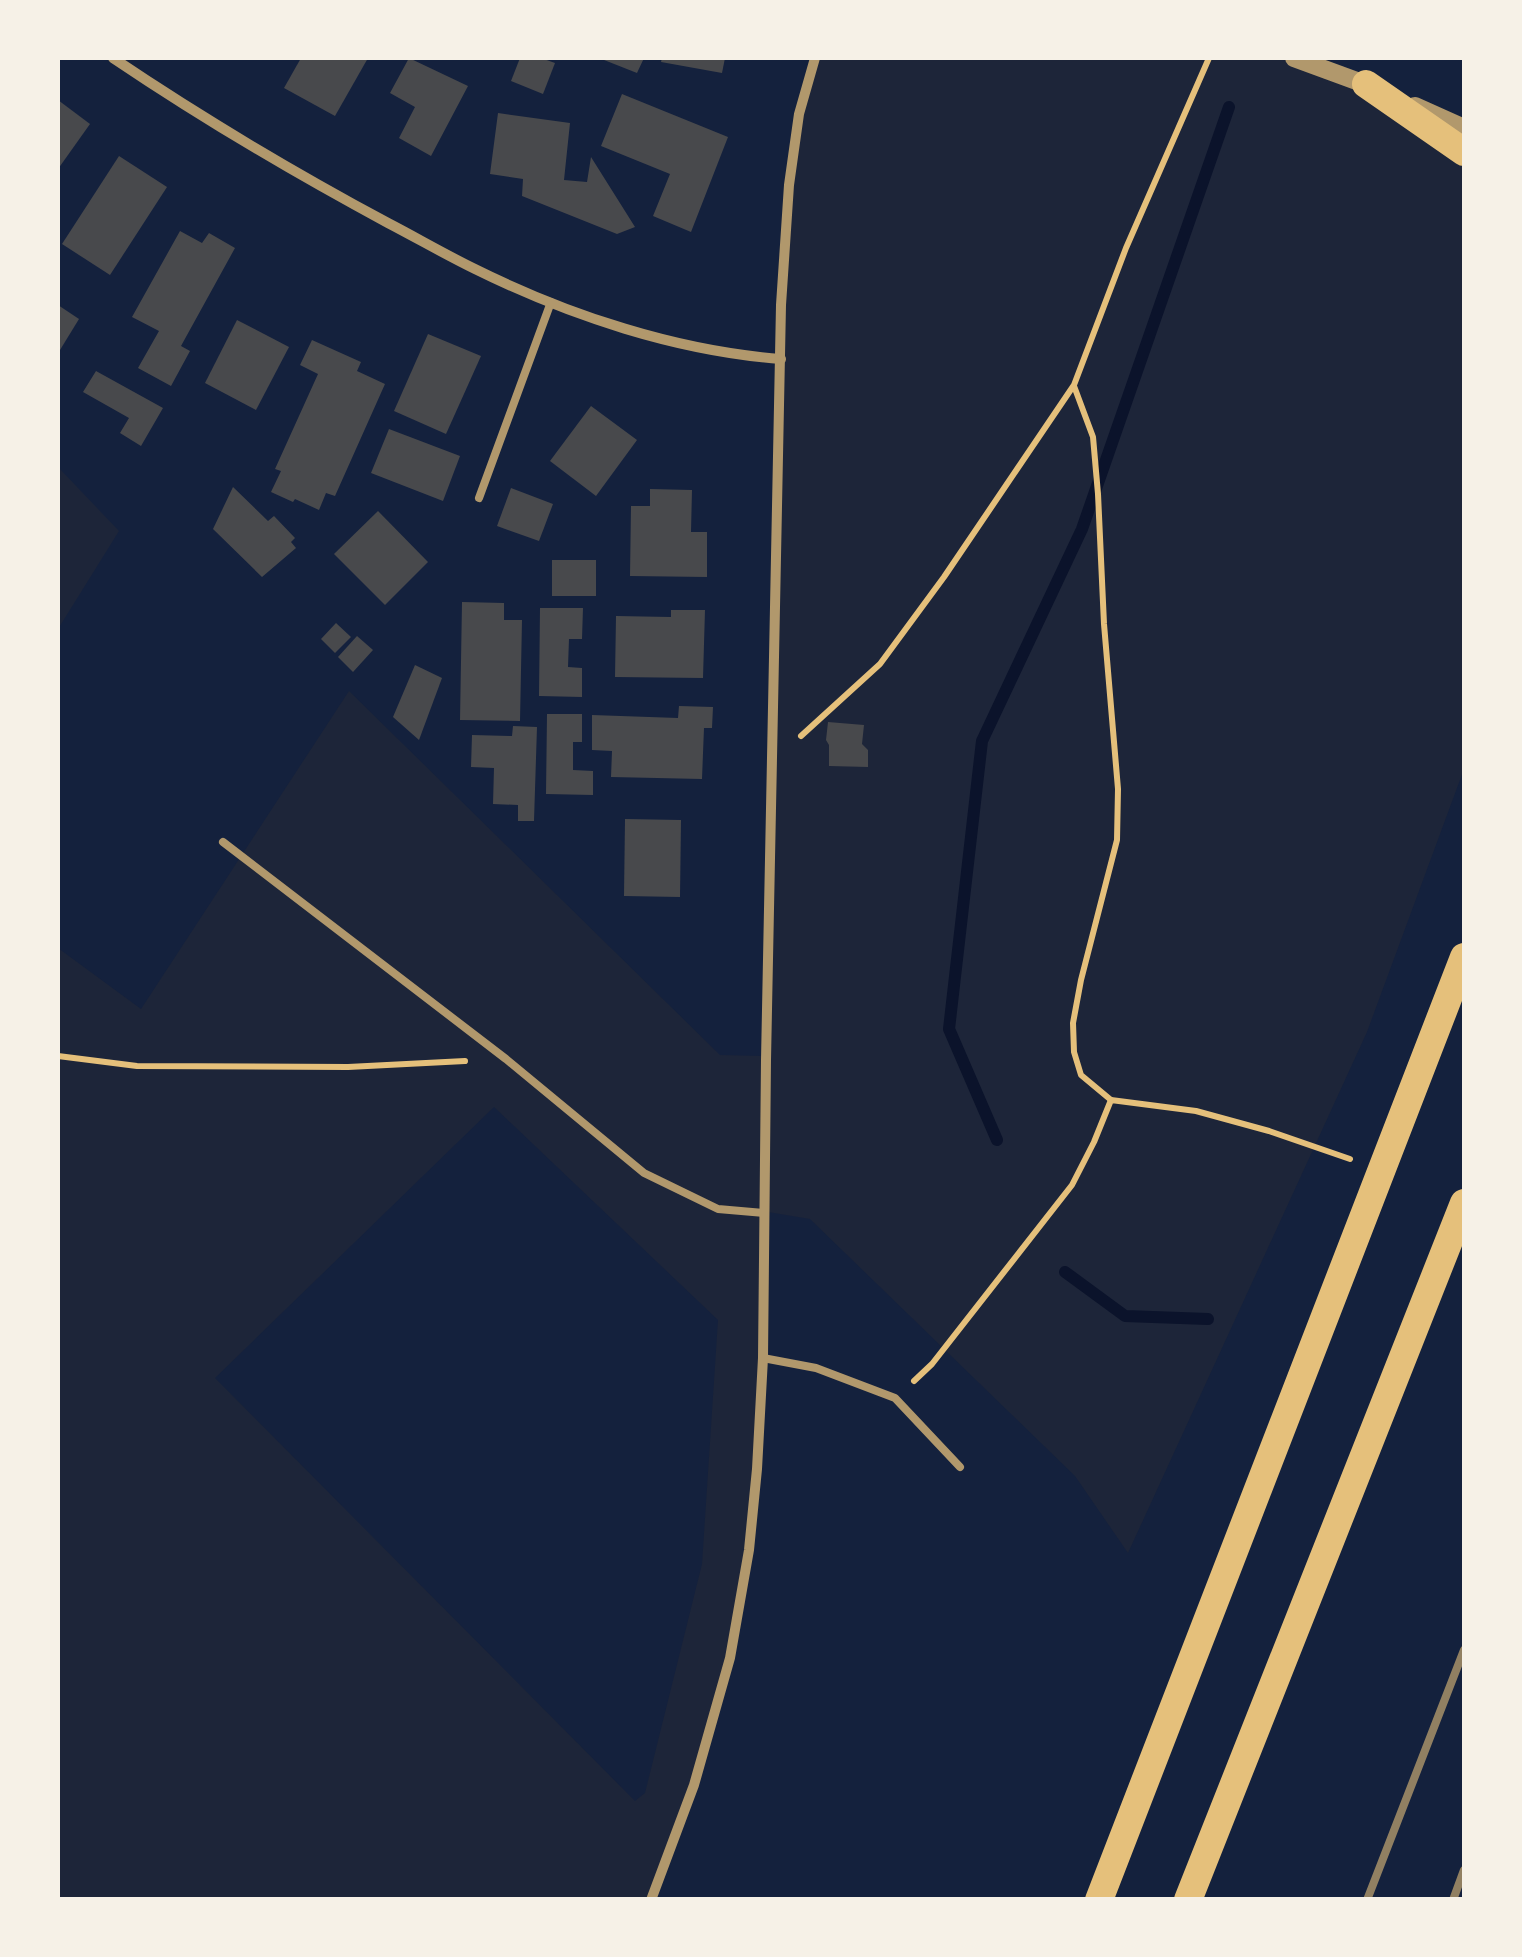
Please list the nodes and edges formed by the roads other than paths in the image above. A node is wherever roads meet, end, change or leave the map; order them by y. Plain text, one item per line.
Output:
1 (113, 58) edge
2 (816, 58) edge
3 (1294, 58) edge
4 (1366, 84) junction
5 (1464, 128) edge
6 (1464, 152) edge
7 (551, 302) junction
8 (782, 360) junction
9 (479, 498) dead end
10 (223, 842) dead end
11 (1464, 957) edge
12 (1464, 1203) edge
13 (765, 1213) junction
14 (763, 1358) junction
15 (960, 1467) dead end
16 (651, 1900) edge
17 (1099, 1900) edge
18 (1188, 1900) edge

1 - 7 street
2 - 8 street
3 - 4 street
4 - 5 street
4 - 6 highway
7 - 8 street
7 - 9 lane
8 - 13 street
10 - 13 lane
11 - 17 highway
12 - 18 highway
13 - 14 street
14 - 15 lane
14 - 16 street

